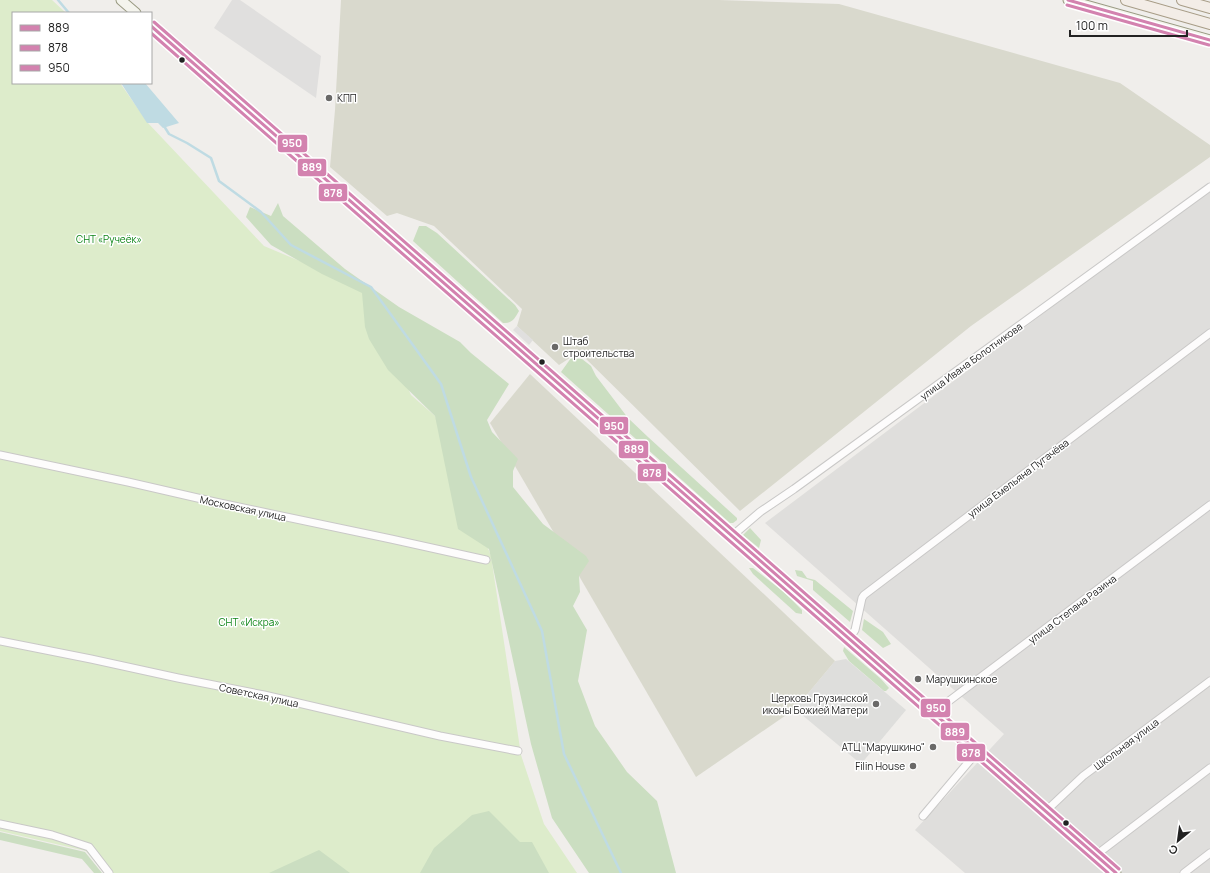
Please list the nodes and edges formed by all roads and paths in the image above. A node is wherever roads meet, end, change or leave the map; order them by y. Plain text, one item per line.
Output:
1 (121, 0) edge
2 (1068, 0) edge
3 (1126, 0) edge
4 (1182, 0) edge
5 (1210, 8) edge
6 (135, 12) edge
7 (1210, 24) edge
8 (152, 27) edge
9 (1210, 40) edge
10 (1210, 187) edge
11 (1210, 333) edge
12 (0, 454) edge
13 (1210, 505) edge
14 (732, 536) junction
15 (486, 560) dead end
16 (849, 639) junction
17 (0, 641) edge
18 (1210, 681) edge
19 (933, 713) junction
20 (518, 751) dead end
21 (977, 752) junction
22 (1210, 768) edge
23 (1046, 811) junction
24 (923, 816) dead end
25 (0, 824) edge
26 (1210, 853) edge
27 (1096, 855) junction
28 (109, 873) edge
29 (1116, 873) edge
30 (1184, 873) edge

1 - 6 street
2 - 9 street
3 - 7 main road
4 - 5 main road
8 - 14 street
10 - 14 street, улица Ивана Болотникова
11 - 16 street, улица Емельяна Пугачёва
12 - 15 street, Московская улица
13 - 19 street, улица Степана Разина
14 - 16 street
16 - 19 street
17 - 20 street, Советская улица
18 - 23 street, Школьная улица
19 - 21 street
21 - 23 street
21 - 24 street
22 - 27 street
23 - 27 street
25 - 28 street
26 - 30 street
27 - 29 street

